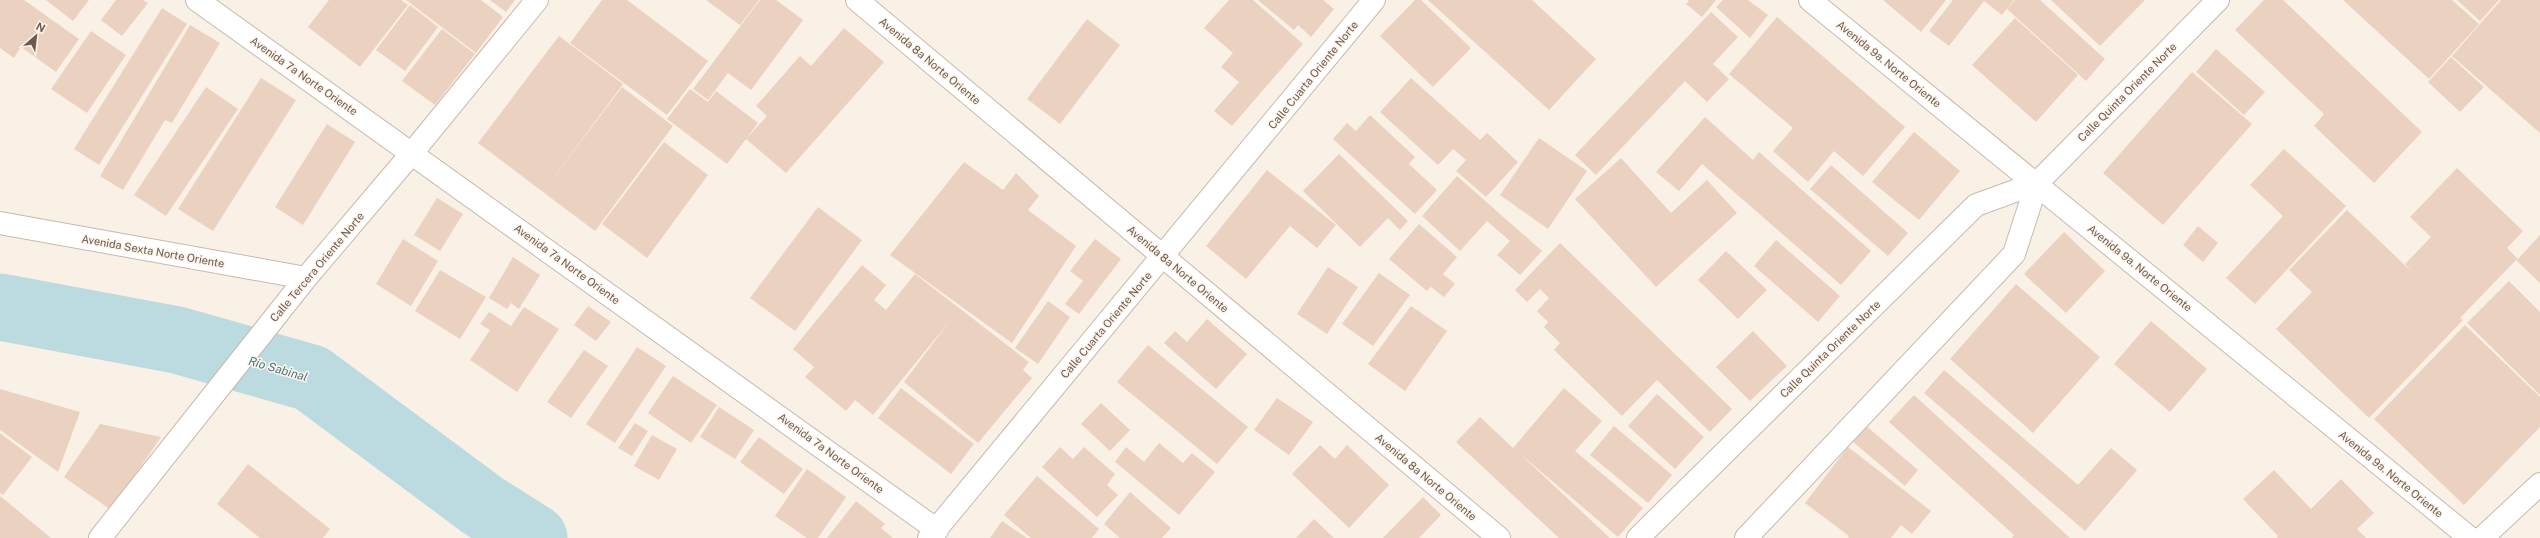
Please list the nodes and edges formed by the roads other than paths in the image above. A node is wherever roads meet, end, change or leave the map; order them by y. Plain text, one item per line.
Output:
1 (197, 0) edge
2 (537, 0) edge
3 (857, 0) edge
4 (1374, 0) edge
5 (1810, 0) edge
6 (2218, 0) edge
7 (412, 153) junction
8 (2037, 184) junction
9 (0, 223) edge
10 (1163, 256) junction
11 (306, 278) junction
12 (2540, 484) edge
13 (933, 534) edge
14 (100, 538) edge
15 (1499, 538) edge
16 (1638, 538) edge
17 (1746, 538) edge
18 (2470, 538) edge
19 (2482, 538) edge

1 - 7 street, Avenida 7a Norte Oriente
2 - 7 street, Calle Tercera Oriente Norte
3 - 10 street, Avenida 8a Norte Oriente
4 - 10 street, Calle Cuarta Oriente Norte
5 - 8 street, Avenida 9a. Norte Oriente
6 - 8 street, Calle Quinta Oriente Norte
7 - 11 street, Calle Tercera Oriente Norte
7 - 13 street, Avenida 7a Norte Oriente
8 - 16 street, Calle Quinta Oriente Norte
8 - 17 street, Calle Quinta Oriente Norte
8 - 18 street, Avenida 9a. Norte Oriente
9 - 11 street, Avenida Sexta Norte Oriente
10 - 13 street, Calle Cuarta Oriente Norte
10 - 15 street, Avenida 8a Norte Oriente
11 - 14 street, Calle Tercera Oriente Norte
12 - 19 street

